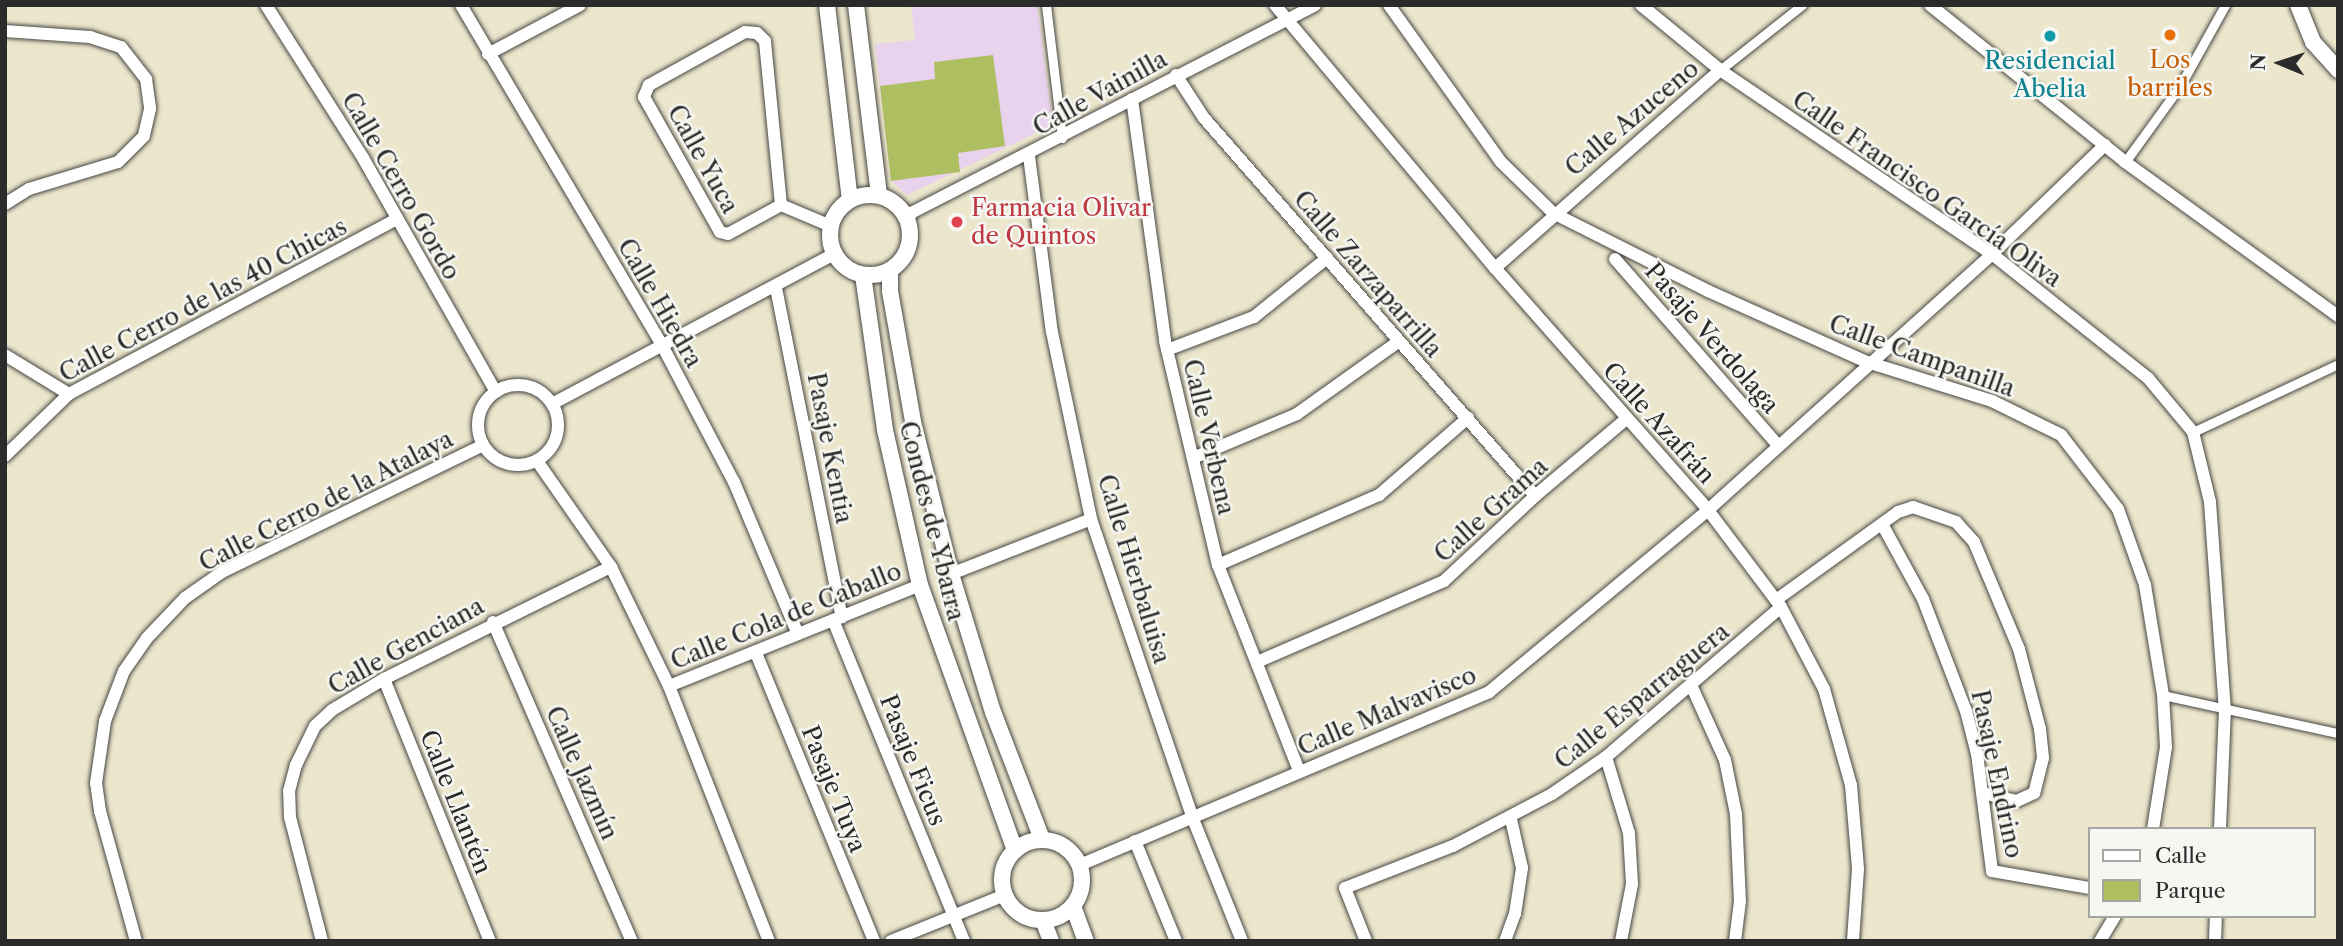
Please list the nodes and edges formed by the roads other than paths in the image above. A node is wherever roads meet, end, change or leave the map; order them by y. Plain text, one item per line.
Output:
1 (266, 5) edge
2 (461, 5) edge
3 (580, 5) edge
4 (827, 5) edge
5 (856, 5) edge
6 (1046, 5) edge
7 (1275, 5) edge
8 (1315, 5) edge
9 (1389, 5) edge
10 (1642, 5) edge
11 (1802, 5) edge
12 (1930, 5) edge
13 (2225, 5) edge
14 (2298, 5) edge
15 (1286, 21) junction
16 (5, 31) edge
17 (488, 54) junction
18 (1720, 70) junction
19 (2338, 70) edge
20 (1176, 75) junction
21 (1132, 99) junction
22 (1062, 138) junction
23 (2105, 145) junction
24 (1029, 156) junction
25 (2125, 162) junction
26 (879, 196) junction
27 (850, 200) junction
28 (5, 204) edge
29 (781, 205) junction
30 (1553, 213) junction
31 (397, 219) junction
32 (908, 221) junction
33 (831, 226) junction
34 (834, 254) junction
35 (1992, 254) junction
36 (1327, 258) junction
37 (1615, 259) dead end
38 (1495, 268) junction
39 (890, 271) junction
40 (863, 275) junction
41 (776, 288) junction
42 (2338, 316) edge
43 (1398, 342) junction
44 (663, 348) junction
45 (1167, 350) junction
46 (5, 355) edge
47 (1867, 362) junction
48 (2338, 364) edge
49 (496, 392) junction
50 (68, 394) junction
51 (552, 404) junction
52 (1468, 418) junction
53 (1626, 419) junction
54 (2193, 432) junction
55 (483, 445) junction
56 (1778, 445) junction
57 (5, 456) edge
58 (1193, 458) junction
59 (537, 461) junction
60 (1535, 496) junction
61 (1708, 510) junction
62 (1091, 519) junction
63 (1882, 524) junction
64 (1218, 565) junction
65 (611, 567) junction
66 (951, 574) junction
67 (920, 585) junction
68 (1779, 604) junction
69 (837, 619) junction
70 (493, 622) junction
71 (798, 634) junction
72 (756, 653) junction
73 (1257, 662) junction
74 (384, 679) junction
75 (1691, 685) junction
76 (668, 687) junction
77 (2164, 695) junction
78 (2225, 709) junction
79 (2338, 733) edge
80 (1606, 757) junction
81 (1300, 771) junction
82 (1983, 793) junction
83 (1193, 819) junction
84 (1511, 819) junction
85 (2153, 827) edge
86 (2220, 827) edge
87 (1042, 839) junction
88 (1135, 841) junction
89 (1015, 850) junction
90 (1080, 865) junction
91 (2088, 888) edge
92 (1005, 895) junction
93 (1073, 906) junction
94 (954, 916) junction
95 (2114, 918) edge
96 (2216, 918) edge
97 (1042, 920) junction
98 (136, 941) edge
99 (322, 941) edge
100 (490, 941) edge
101 (632, 941) edge
102 (769, 941) edge
103 (874, 941) edge
104 (891, 941) edge
105 (964, 941) edge
106 (1051, 941) edge
107 (1086, 941) edge
108 (1176, 941) edge
109 (1242, 941) edge
110 (1366, 941) edge
111 (1505, 941) edge
112 (1621, 941) edge
113 (1735, 941) edge
114 (1853, 941) edge
115 (2100, 941) edge
116 (2215, 941) edge

1 - 31 street, Calle Cerro Gordo
2 - 17 street, Calle Hiedra
3 - 17 street
4 - 27 main road
5 - 26 main road
6 - 22 street
7 - 15 street, Calle Azafrán
8 - 15 street, Calle Vainilla
9 - 30 street, Calle Campanilla
10 - 18 street, Calle Francisco García Oliva
11 - 18 street, Calle Azuceno
12 - 23 street
13 - 25 street
14 - 19 main road
15 - 20 street, Calle Vainilla
15 - 38 street, Calle Azafrán
16 - 28 street
17 - 44 street, Calle Hiedra
18 - 30 street, Calle Azuceno
18 - 35 street, Calle Francisco García Oliva
20 - 21 street, Calle Vainilla
20 - 36 street, Calle Zarzaparrilla
21 - 22 street, Calle Vainilla
21 - 45 street, Calle Verbena
22 - 24 street, Calle Vainilla
23 - 25 street
23 - 35 street, Calle Malvavisco
24 - 32 street, Calle Vainilla
24 - 62 street, Calle Hierbaluisa
25 - 42 street
26 - 27 main road
26 - 32 main road
27 - 33 main road
29 - 29 street, Calle Yuca
29 - 33 street, Calle Yuca
30 - 38 street, Calle Azuceno
30 - 47 street, Calle Campanilla
31 - 49 street, Calle Cerro Gordo
31 - 50 street, Calle Cerro de las 40 Chicas
32 - 39 main road
33 - 34 main road
34 - 40 main road
34 - 41 street
35 - 47 street, Calle Malvavisco
35 - 54 street, Calle Francisco García Oliva
36 - 43 street, Calle Zarzaparrilla
36 - 45 street
37 - 56 street, Pasaje Verdolaga
38 - 53 street, Calle Azafrán
39 - 40 main road
39 - 66 main road, Condes de Ybarra
40 - 67 main road, Condes de Ybarra
41 - 44 street
41 - 69 street, Pasaje Kentia
43 - 52 street, Calle Zarzaparrilla
43 - 58 street
44 - 51 street
44 - 71 street, Calle Hiedra
45 - 58 street, Calle Verbena
46 - 50 street
47 - 56 street, Calle Malvavisco
47 - 77 street, Calle Campanilla
48 - 54 street
49 - 51 street
49 - 55 street
50 - 57 street, Calle Cerro de las 40 Chicas
51 - 59 street
52 - 60 street, Calle Zarzaparrilla
52 - 64 street
53 - 60 street, Calle Grama
53 - 61 street, Calle Azafrán
54 - 78 street, Calle Francisco García Oliva
55 - 59 street
55 - 98 street, Calle Cerro de la Atalaya
56 - 61 street, Calle Malvavisco
58 - 64 street, Calle Verbena
59 - 65 street
60 - 73 street, Calle Grama
61 - 68 street, Calle Azafrán
61 - 81 street, Calle Malvavisco
62 - 66 street
62 - 83 street, Calle Hierbaluisa
63 - 68 street, Calle Esparraguera
63 - 82 street, Pasaje Endrino
63 - 82 street, Calle Esparraguera
64 - 73 street, Calle Verbena
65 - 70 street, Calle Genciana
65 - 76 street
66 - 87 main road, Condes de Ybarra
67 - 69 street, Calle Cola de Caballo
67 - 89 main road, Condes de Ybarra
68 - 75 street, Calle Esparraguera
68 - 114 street, Calle Azafrán
69 - 71 street, Calle Cola de Caballo
69 - 94 street, Pasaje Ficus
70 - 74 street, Calle Genciana
70 - 101 street, Calle Jazmín
71 - 72 street, Calle Cola de Caballo
72 - 76 street, Calle Cola de Caballo
72 - 103 street, Pasaje Tuya
73 - 81 street, Calle Verbena
74 - 99 street, Calle Genciana
74 - 100 street, Calle Llantén
75 - 80 street, Calle Esparraguera
75 - 113 street
76 - 102 street
77 - 78 street
77 - 85 street, Calle Campanilla
78 - 79 street
78 - 86 street, Calle Francisco García Oliva
80 - 84 street, Calle Esparraguera
80 - 112 street
81 - 83 street, Calle Malvavisco
82 - 91 street, Pasaje Endrino
83 - 88 street, Calle Malvavisco
83 - 109 street, Calle Hierbaluisa
84 - 110 street, Calle Esparraguera
84 - 111 street
87 - 89 main road
87 - 90 main road
88 - 90 street, Calle Malvavisco
88 - 108 street
89 - 92 main road
90 - 93 main road
92 - 94 street
92 - 97 main road
93 - 97 main road
93 - 107 main road
94 - 104 street
94 - 105 street, Pasaje Ficus
95 - 115 street
96 - 116 street
97 - 106 main road

